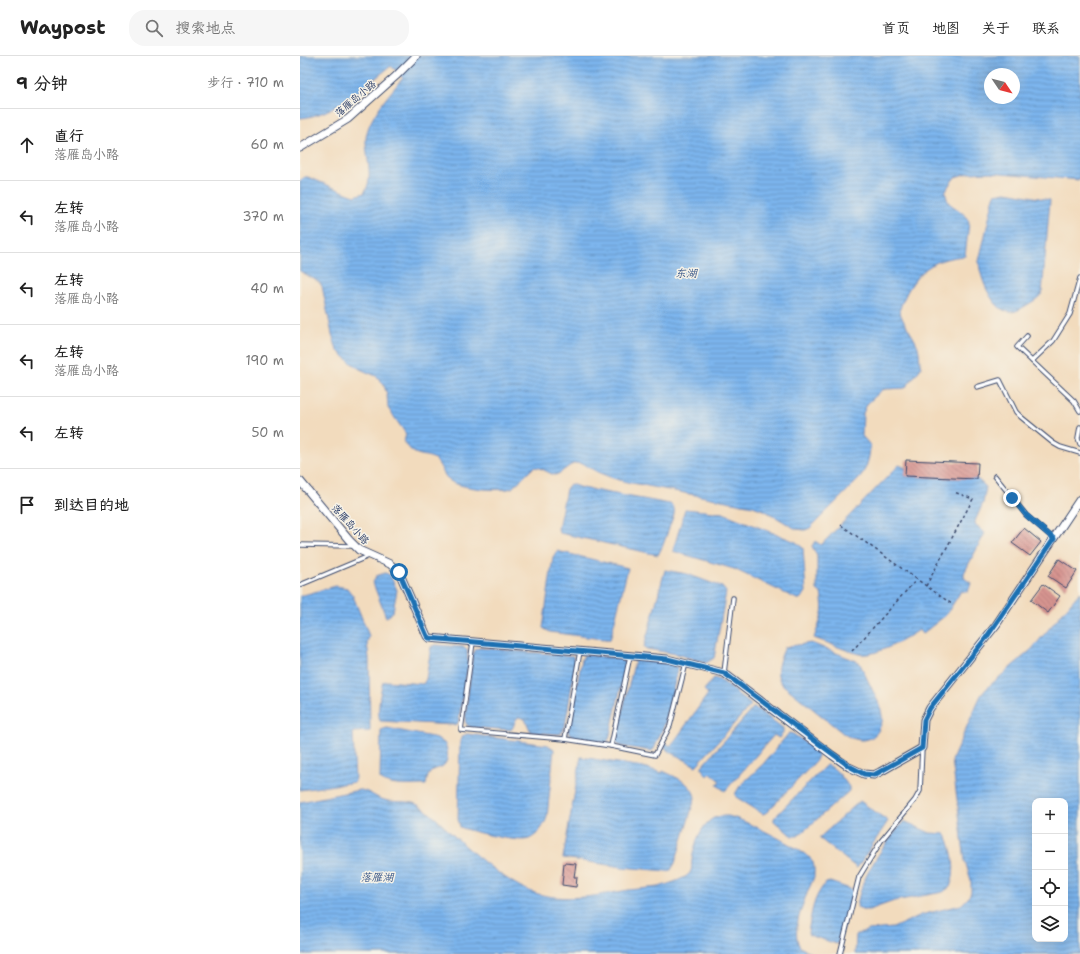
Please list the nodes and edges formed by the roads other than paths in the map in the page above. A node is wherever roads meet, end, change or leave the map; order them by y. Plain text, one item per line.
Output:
1 (416, 56) edge
2 (300, 148) edge
3 (1080, 278) edge
4 (1027, 336) dead end
5 (1032, 361) junction
6 (977, 387) dead end
7 (1080, 411) edge
8 (1080, 427) edge
9 (1080, 444) edge
10 (1080, 453) edge
11 (995, 476) dead end
12 (300, 481) edge
13 (1080, 499) edge
14 (1054, 539) junction
15 (300, 545) edge
16 (354, 546) junction
17 (370, 556) junction
18 (300, 585) edge
19 (733, 598) dead end
20 (473, 642) junction
21 (580, 651) junction
22 (630, 655) junction
23 (686, 663) junction
24 (724, 673) junction
25 (565, 739) junction
26 (611, 746) junction
27 (922, 748) junction
28 (840, 954) edge

1 - 2 street, 落雁岛小路
3 - 5 lane
4 - 5 lane
5 - 7 lane
6 - 10 lane
8 - 9 lane
11 - 14 lane
12 - 16 street, 落雁岛小路
13 - 14 street
14 - 27 street
15 - 16 lane
16 - 17 street, 落雁岛小路
17 - 18 lane
17 - 20 street, 落雁岛小路
19 - 24 lane
20 - 21 street, 落雁岛小路
20 - 25 lane
21 - 22 street, 落雁岛小路
21 - 25 lane
22 - 23 street, 落雁岛小路
22 - 26 lane
23 - 24 street, 落雁岛小路
23 - 26 lane
24 - 27 street, 落雁岛小路
25 - 26 lane
27 - 28 lane

